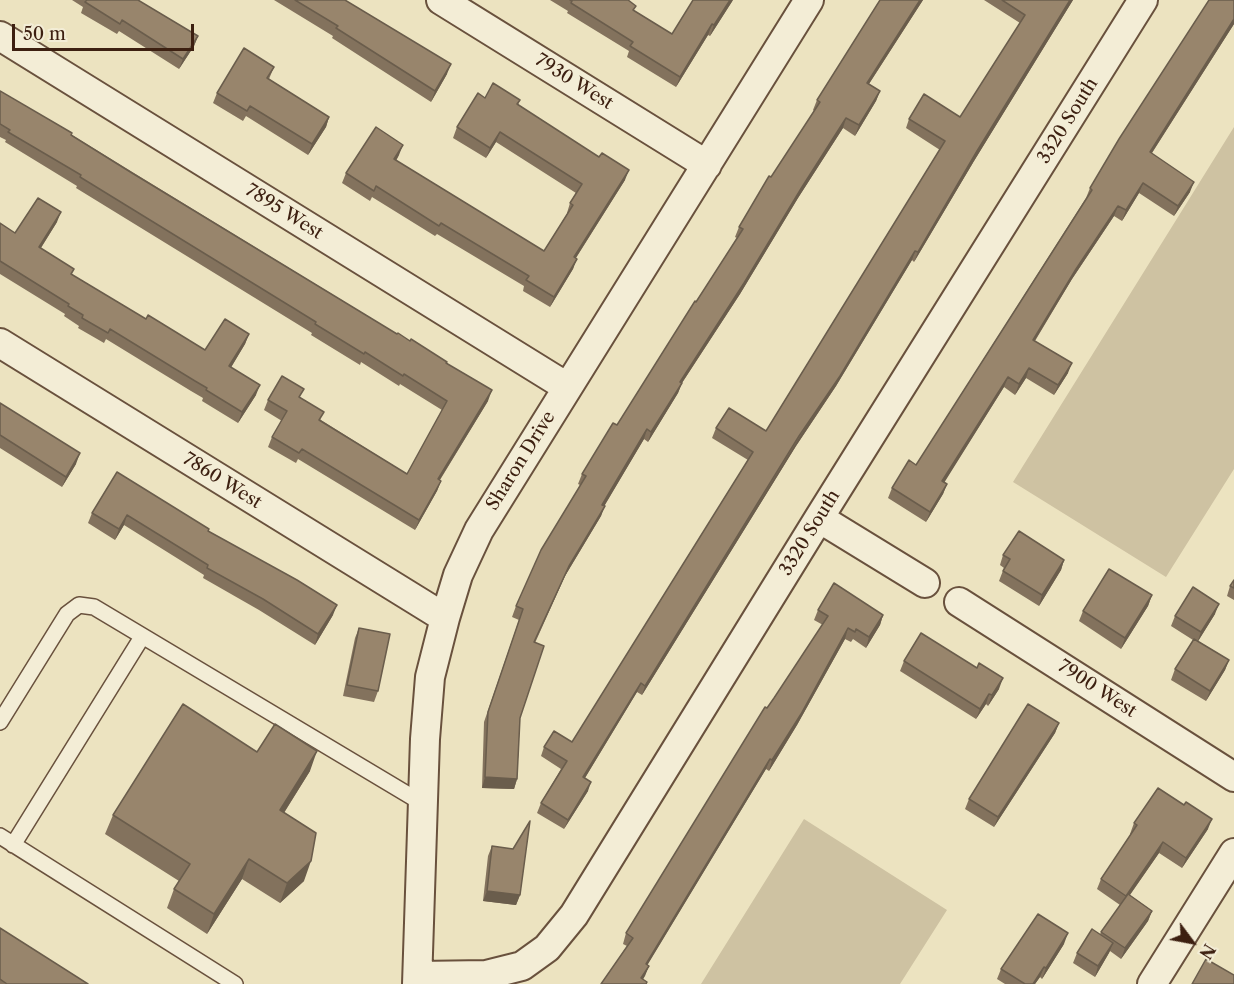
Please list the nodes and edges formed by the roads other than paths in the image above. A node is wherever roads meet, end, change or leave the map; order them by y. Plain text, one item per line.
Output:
1 (441, 0) edge
2 (809, 0) edge
3 (1143, 0) edge
4 (0, 36) edge
5 (706, 165) junction
6 (0, 343) edge
7 (567, 387) junction
8 (819, 518) junction
9 (925, 583) dead end
10 (959, 602) dead end
11 (445, 618) junction
12 (142, 637) junction
13 (0, 722) edge
14 (1234, 777) edge
15 (422, 803) junction
16 (6, 840) edge
17 (1234, 853) edge
18 (417, 980) edge
19 (235, 984) edge
20 (1152, 984) edge

1 - 5 street, 7930 West
2 - 5 street, Sharon Drive
3 - 8 street, 3320 South
4 - 7 street, 7895 West
5 - 7 street, Sharon Drive
6 - 11 street, 7860 West
7 - 11 street, Sharon Drive
8 - 9 street
8 - 18 street, 3320 South
10 - 14 street, 7900 West
11 - 15 street, Sharon Drive
12 - 13 lane
12 - 15 lane
12 - 16 lane
15 - 18 street, Sharon Drive
16 - 19 lane
17 - 20 street

